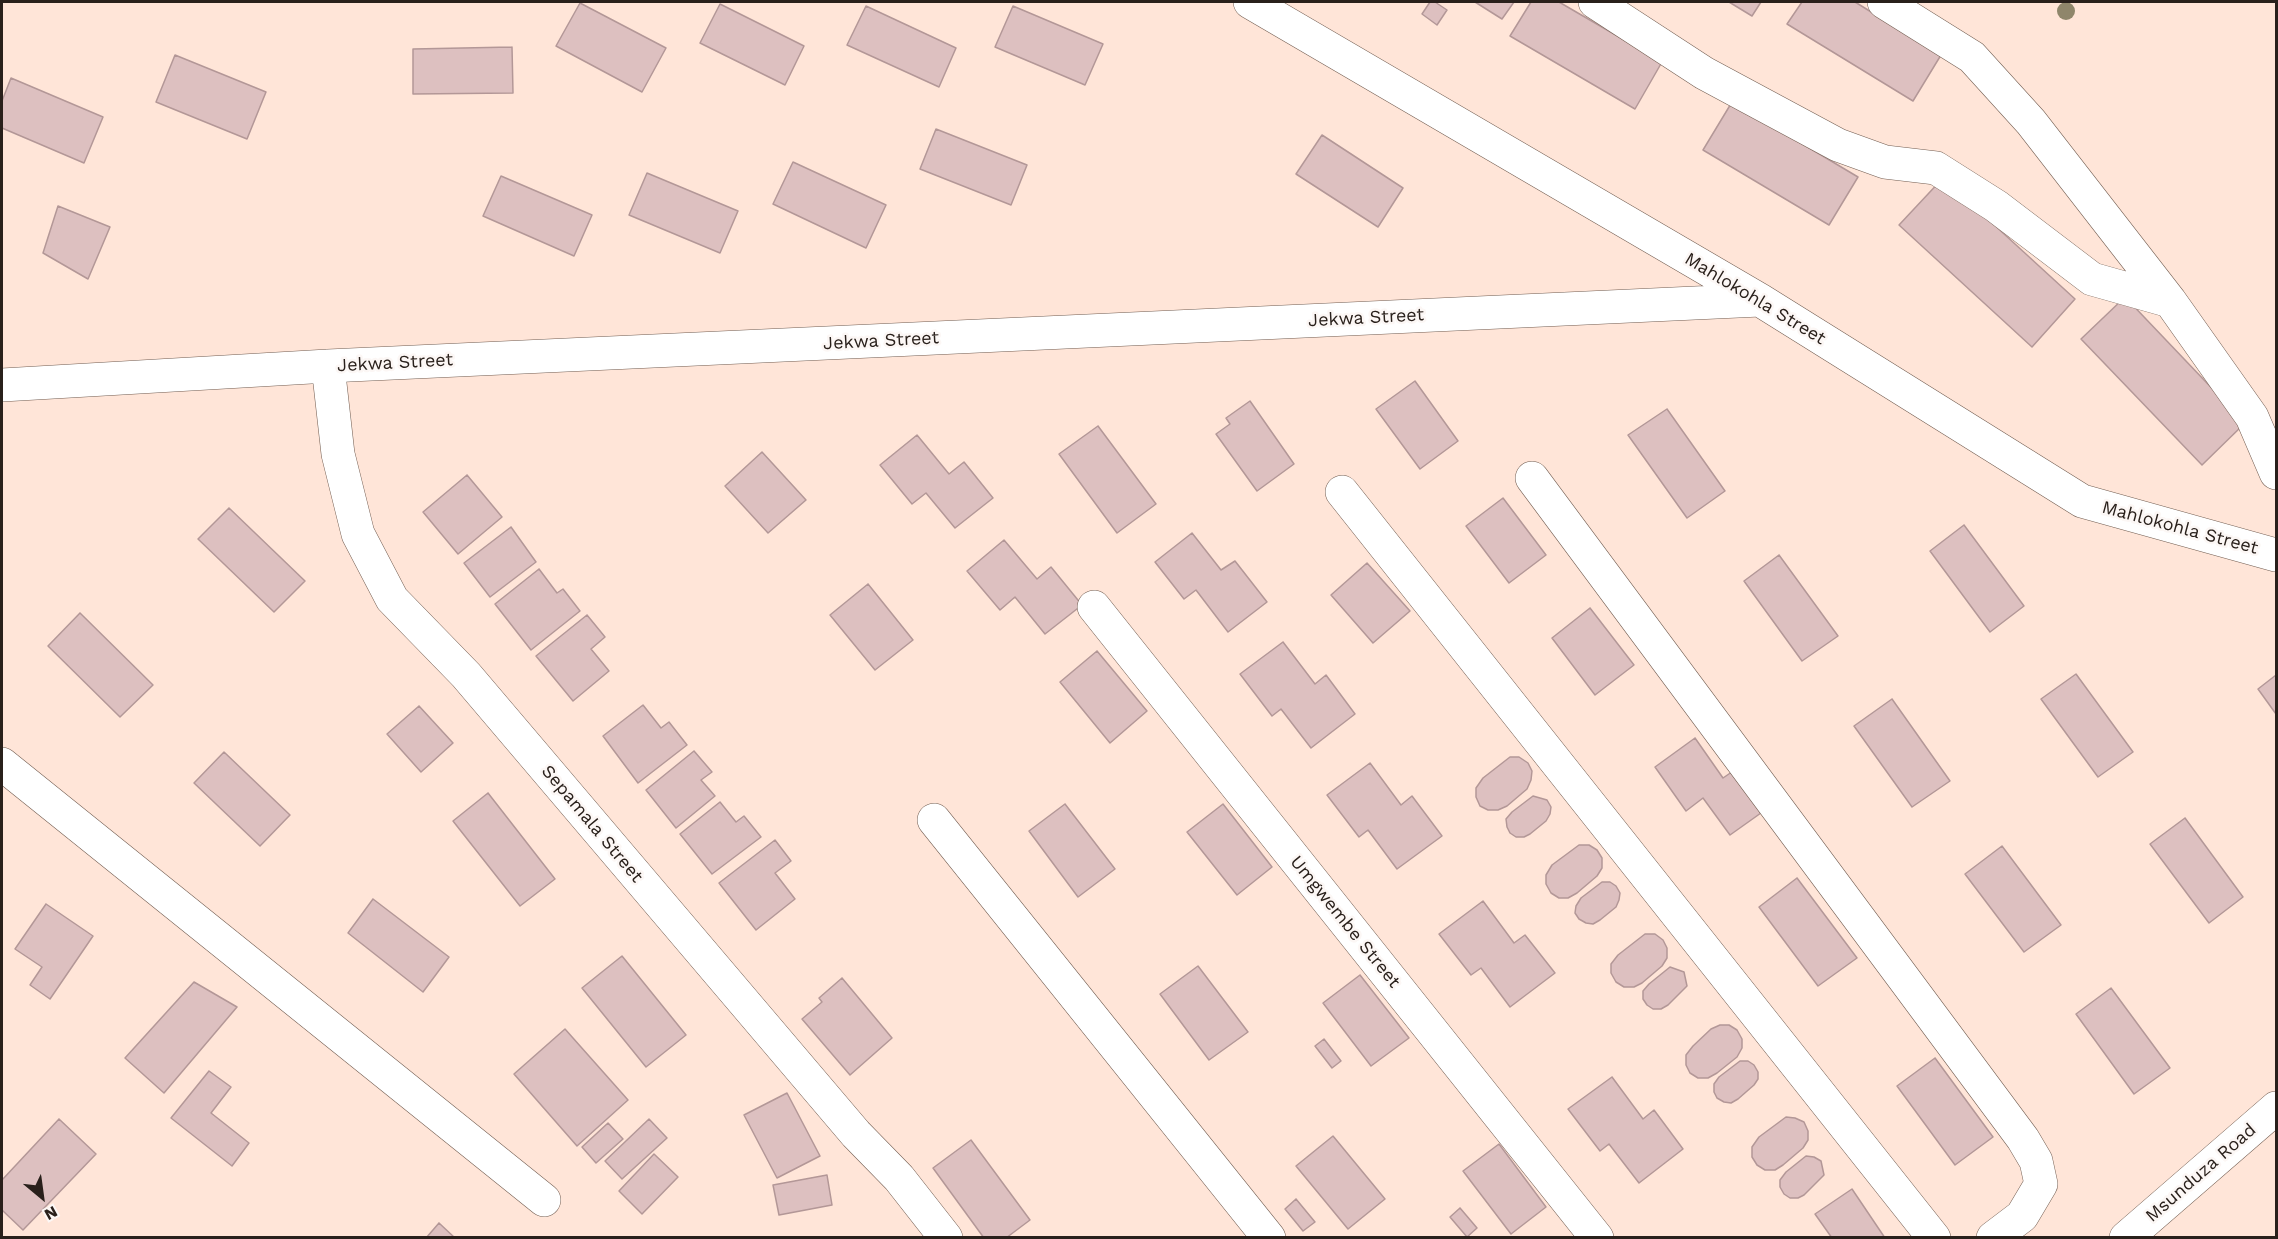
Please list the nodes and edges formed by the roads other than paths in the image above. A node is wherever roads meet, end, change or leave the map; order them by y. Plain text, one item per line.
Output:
1 (1250, 2) edge
2 (1595, 2) edge
3 (1884, 2) edge
4 (1760, 300) junction
5 (2170, 302) junction
6 (328, 366) junction
7 (2, 385) edge
8 (2277, 473) edge
9 (1533, 478) dead end
10 (1342, 492) dead end
11 (2277, 555) edge
12 (1094, 607) dead end
13 (2, 764) edge
14 (934, 820) dead end
15 (2277, 1108) edge
16 (544, 1200) dead end
17 (946, 1238) edge
18 (1269, 1238) edge
19 (1597, 1238) edge
20 (1934, 1238) edge
21 (1993, 1238) edge
22 (2126, 1238) edge

1 - 4 street, Mahlokohla Street
2 - 5 street
3 - 5 street
4 - 6 street, Jekwa Street
4 - 11 street, Mahlokohla Street
5 - 8 street
6 - 7 street, Jekwa Street
6 - 17 street, Sepamala Street
9 - 21 street
10 - 20 street
12 - 19 street, Umgwembe Street
13 - 16 street
14 - 18 street
15 - 22 street, Msunduza Road

